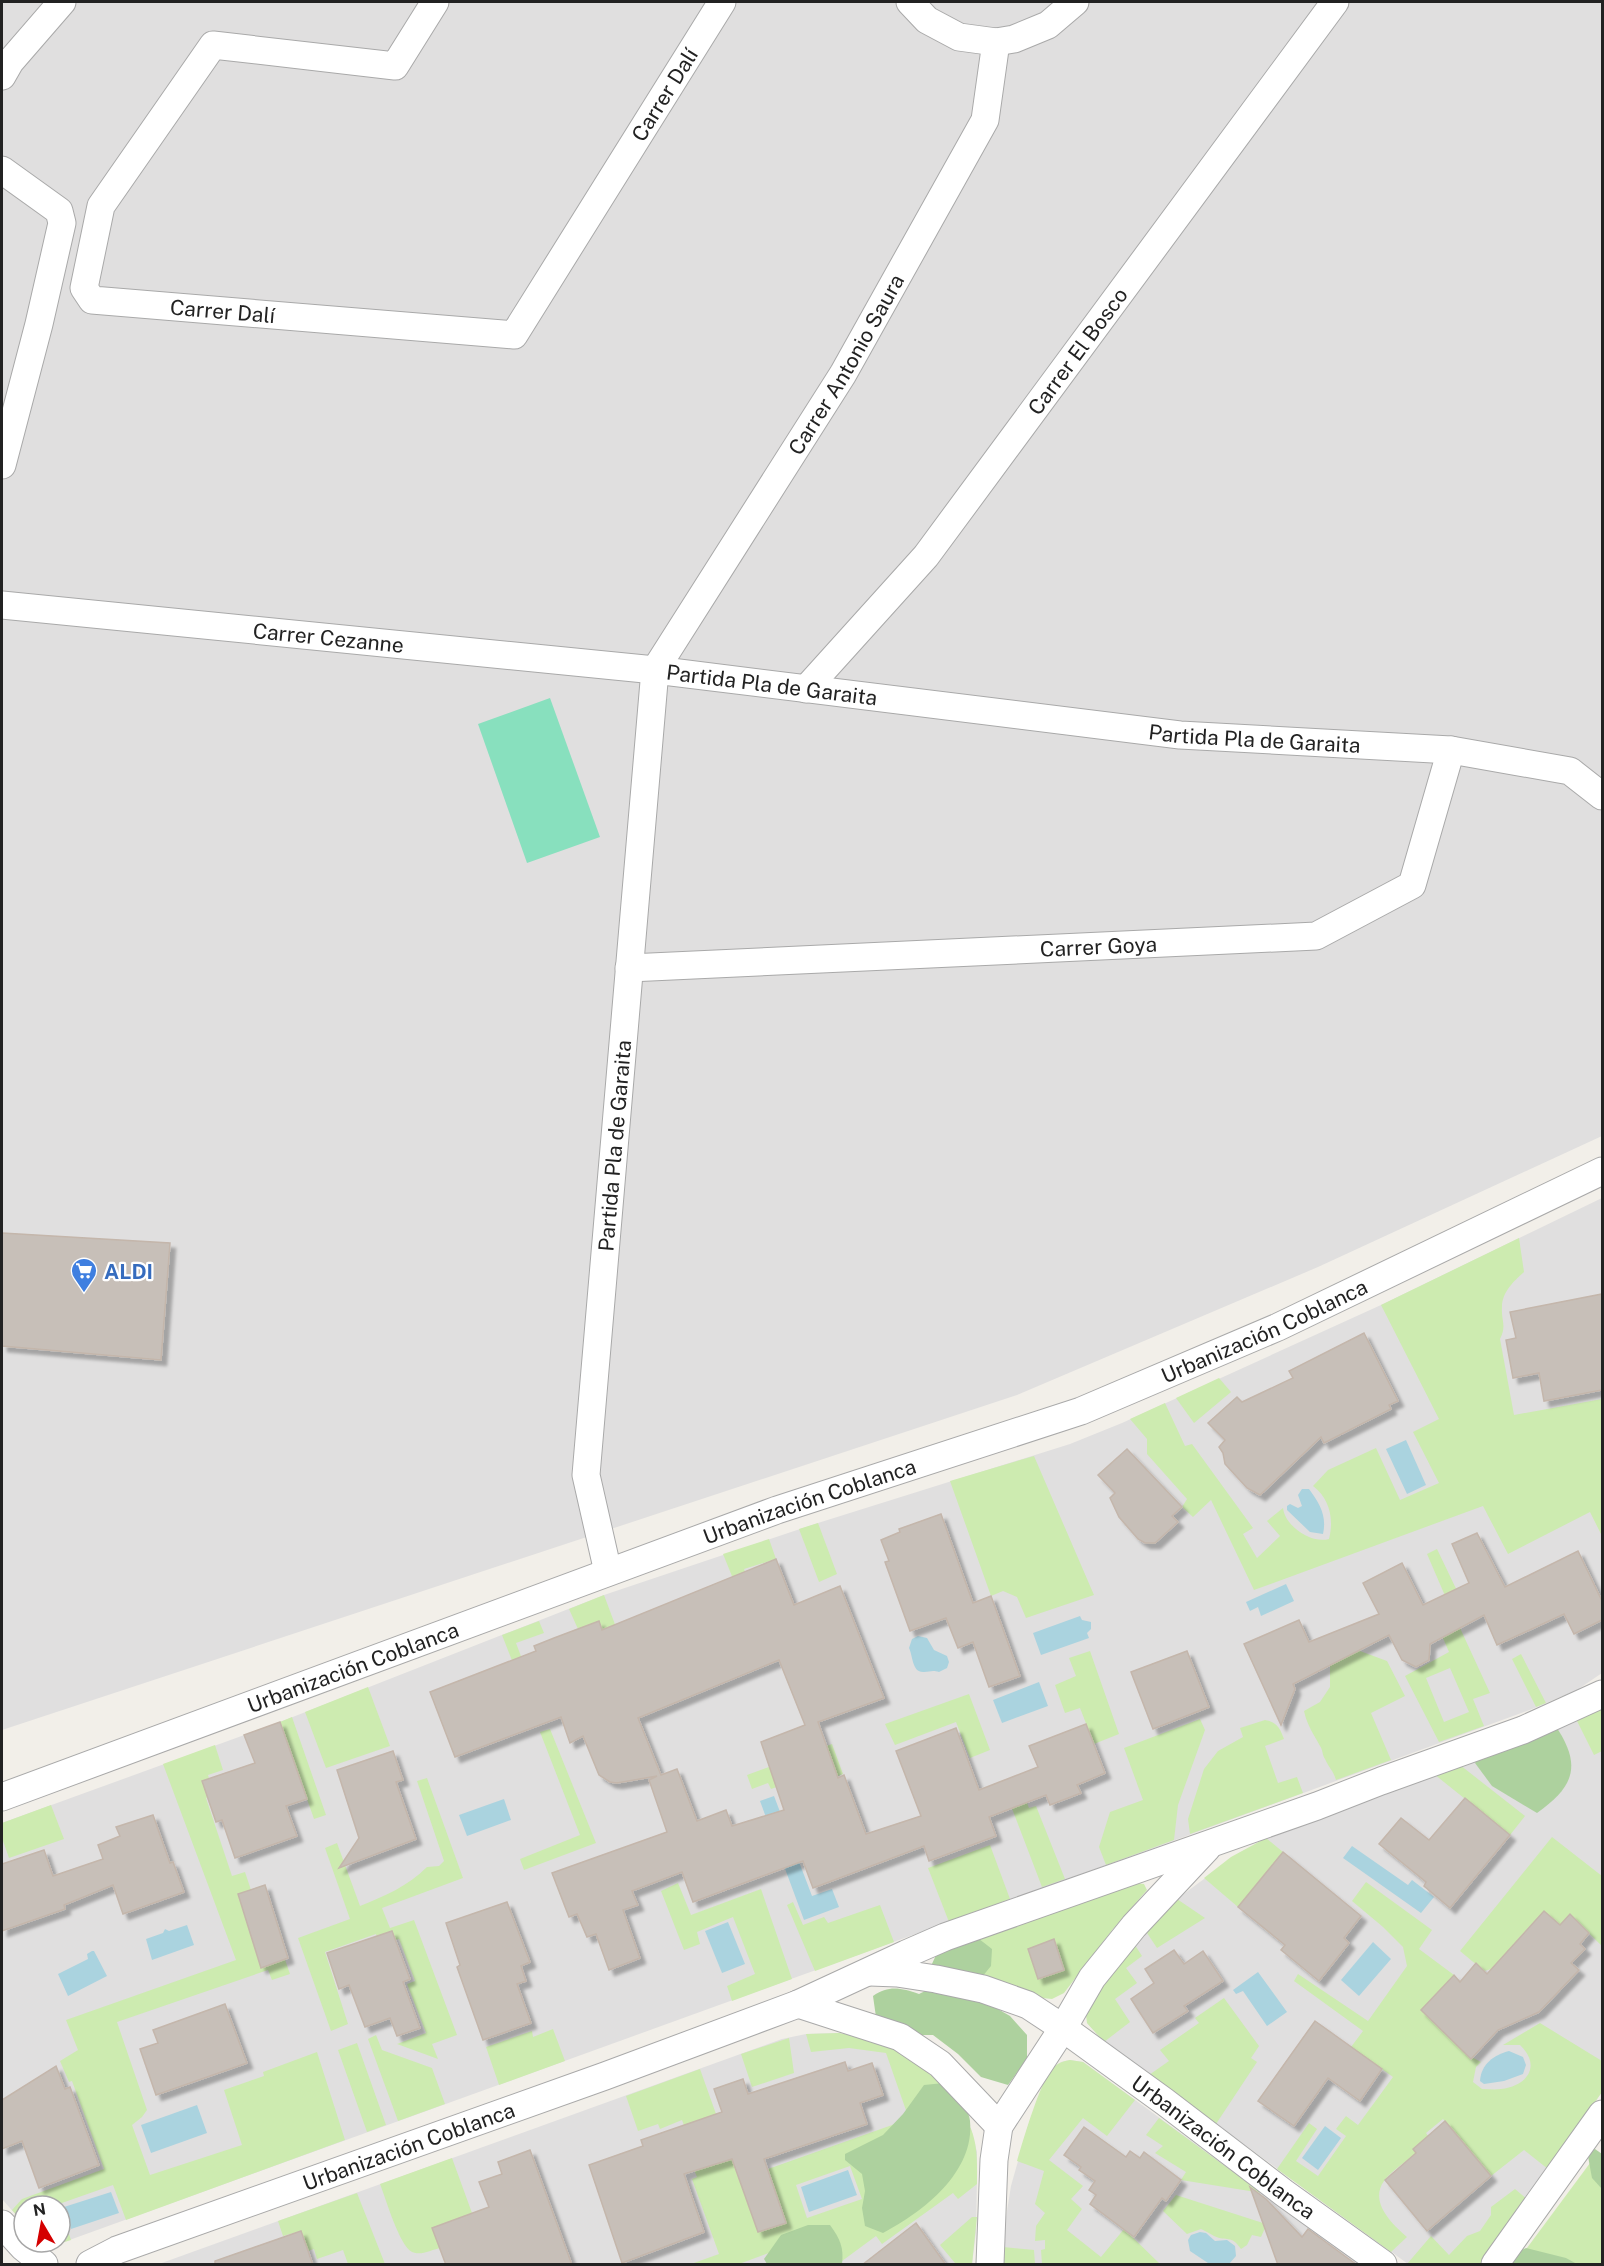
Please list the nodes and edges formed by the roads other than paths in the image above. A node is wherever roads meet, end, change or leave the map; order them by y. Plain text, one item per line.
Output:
1 (62, 2) edge
2 (435, 2) edge
3 (722, 2) edge
4 (910, 2) edge
5 (1075, 2) edge
6 (1335, 2) edge
7 (996, 42) junction
8 (2, 76) edge
9 (2, 170) edge
10 (2, 465) edge
11 (2, 605) edge
12 (655, 670) junction
13 (806, 689) junction
14 (1451, 750) junction
15 (1602, 796) edge
16 (629, 968) junction
17 (1602, 1171) edge
18 (608, 1572) junction
19 (1602, 1694) edge
20 (2, 1797) edge
21 (1211, 1844) junction
22 (866, 1972) junction
23 (798, 2004) junction
24 (1063, 2028) junction
25 (1602, 2114) edge
26 (999, 2126) junction
27 (2, 2224) edge
28 (44, 2265) edge
29 (90, 2265) edge
30 (990, 2265) edge
31 (1383, 2265) edge
32 (1496, 2265) edge

1 - 8 street
2 - 3 street, Carrer Dalí
4 - 7 street
5 - 7 street
6 - 13 street, Carrer El Bosco
7 - 12 street, Carrer Antonio Saura
9 - 10 street
11 - 12 street, Carrer Cezanne
12 - 13 street, Partida Pla de Garaita
12 - 16 street, Partida Pla de Garaita
13 - 14 street, Partida Pla de Garaita
14 - 15 street, Partida Pla de Garaita
14 - 16 street, Carrer Goya
16 - 18 street, Partida Pla de Garaita
17 - 18 street, Urbanización Coblanca
18 - 20 street, Urbanización Coblanca
19 - 21 street, Urbanización Coblanca
21 - 22 street, Urbanización Coblanca
21 - 24 street, Urbanización Coblanca
22 - 23 street, Urbanización Coblanca
22 - 24 street, Urbanización Coblanca
23 - 26 street
23 - 29 street, Urbanización Coblanca
24 - 26 street, Urbanización Coblanca
24 - 31 street, Urbanización Coblanca
25 - 32 street
26 - 30 street, Urbanización Coblanca
27 - 28 street

